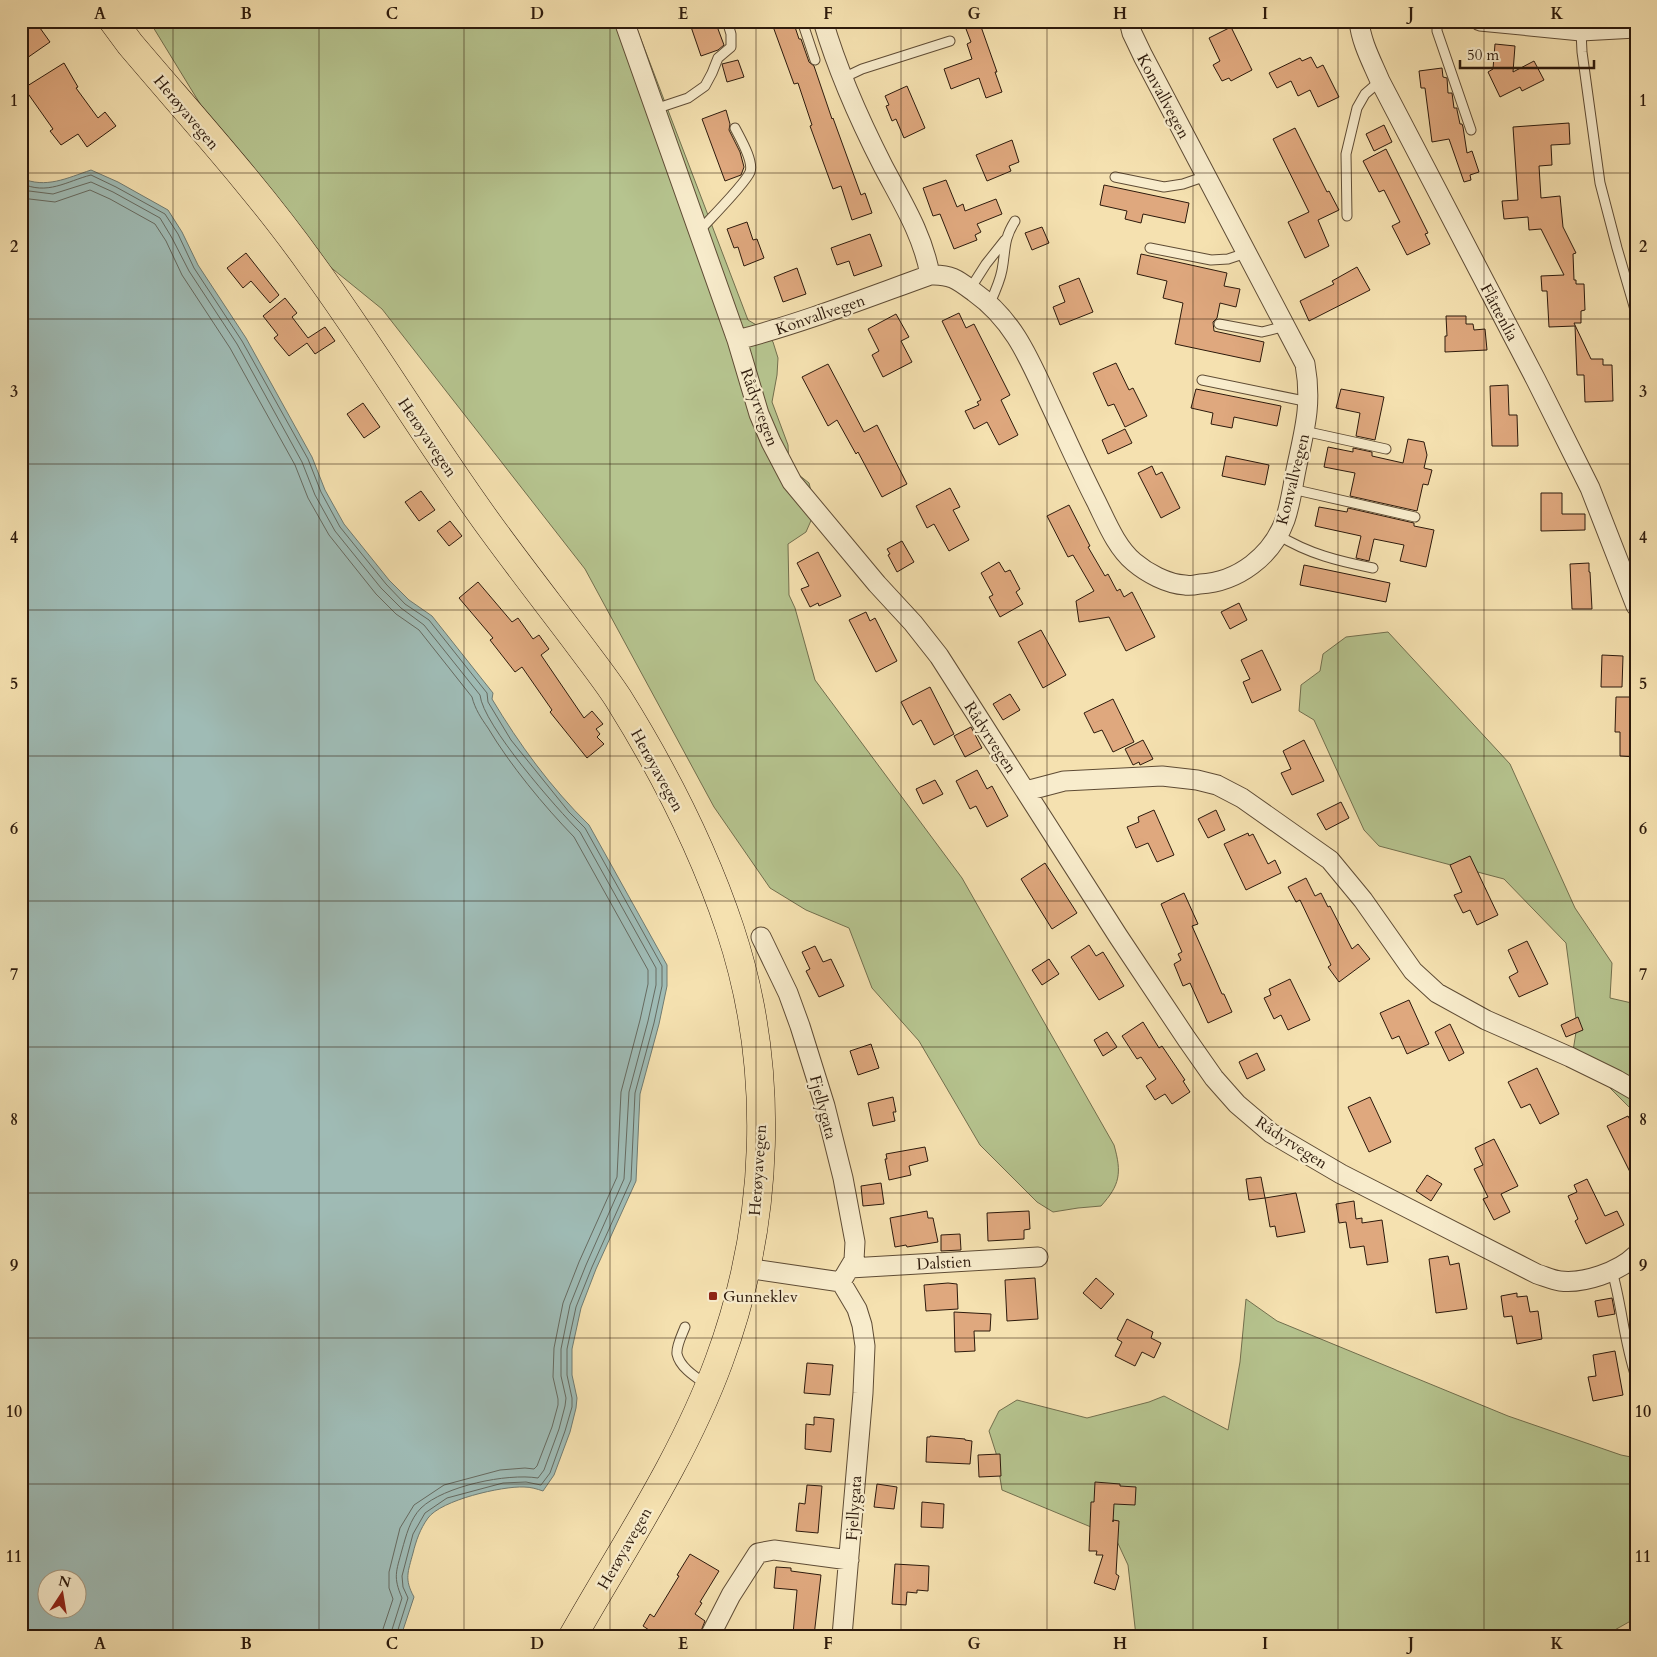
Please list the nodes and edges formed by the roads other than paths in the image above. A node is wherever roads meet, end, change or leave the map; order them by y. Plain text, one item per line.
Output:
1 (113, 21) edge
2 (624, 21) edge
3 (727, 21) edge
4 (802, 21) edge
5 (824, 21) edge
6 (1129, 21) edge
7 (1358, 21) edge
8 (1437, 21) edge
9 (1480, 21) edge
10 (1636, 28) edge
11 (1581, 31) junction
12 (950, 41) dead end
13 (815, 60) dead end
14 (843, 78) junction
15 (1380, 82) junction
16 (655, 109) junction
17 (735, 128) dead end
18 (1471, 130) dead end
19 (1116, 176) dead end
20 (1206, 176) junction
21 (1347, 216) dead end
22 (1015, 221) dead end
23 (698, 231) junction
24 (1006, 239) junction
25 (1150, 248) dead end
26 (1246, 253) junction
27 (930, 275) junction
28 (970, 289) junction
29 (990, 303) junction
30 (1636, 313) edge
31 (1219, 324) dead end
32 (1286, 326) junction
33 (737, 340) junction
34 (1202, 380) dead end
35 (1309, 402) junction
36 (1304, 431) junction
37 (1386, 449) dead end
38 (1292, 490) junction
39 (1415, 517) dead end
40 (1278, 536) junction
41 (1373, 568) dead end
42 (1632, 585) edge
43 (1636, 606) edge
44 (1026, 791) junction
45 (761, 937) dead end
46 (1636, 1092) edge
47 (1636, 1255) edge
48 (1038, 1257) dead end
49 (746, 1268) junction
50 (1612, 1271) junction
51 (845, 1275) junction
52 (685, 1328) dead end
53 (1636, 1376) edge
54 (709, 1387) junction
55 (849, 1560) junction
56 (573, 1636) edge
57 (710, 1636) edge
58 (842, 1636) edge

1 - 49 highway, Herøyavegen
2 - 16 street, Rådyrvegen
3 - 16 lane
4 - 13 lane
5 - 14 street
6 - 20 street, Konvallvegen
7 - 15 street, Flåttenlia
8 - 18 lane
9 - 11 street
10 - 11 street
11 - 30 lane
12 - 14 lane
14 - 27 street
15 - 21 lane
15 - 42 street, Flåttenlia
16 - 23 street, Rådyrvegen
17 - 23 lane
19 - 20 lane
20 - 26 street, Konvallvegen
22 - 24 lane
23 - 33 street, Rådyrvegen
24 - 28 lane
24 - 29 lane
25 - 26 lane
26 - 32 street, Konvallvegen
27 - 28 street, Konvallvegen
27 - 33 street, Konvallvegen
28 - 29 street, Konvallvegen
29 - 40 street, Konvallvegen
31 - 32 lane
32 - 35 street, Konvallvegen
33 - 44 street, Rådyrvegen
34 - 35 lane
35 - 36 street, Konvallvegen
36 - 37 lane
36 - 38 street, Konvallvegen
38 - 39 lane
38 - 40 street, Konvallvegen
40 - 41 lane
42 - 43 street, Flåttenlia
44 - 46 street, Rådyrvegen
44 - 50 street, Rådyrvegen
45 - 51 street, Fjellygata
47 - 50 street, Rådyrvegen
48 - 51 street, Dalstien
49 - 51 street
49 - 54 highway, Herøyavegen
50 - 53 lane
51 - 55 street, Fjellygata
52 - 54 lane
54 - 56 highway, Herøyavegen
55 - 57 street, Fjellygata
55 - 58 street, Fjellygata

